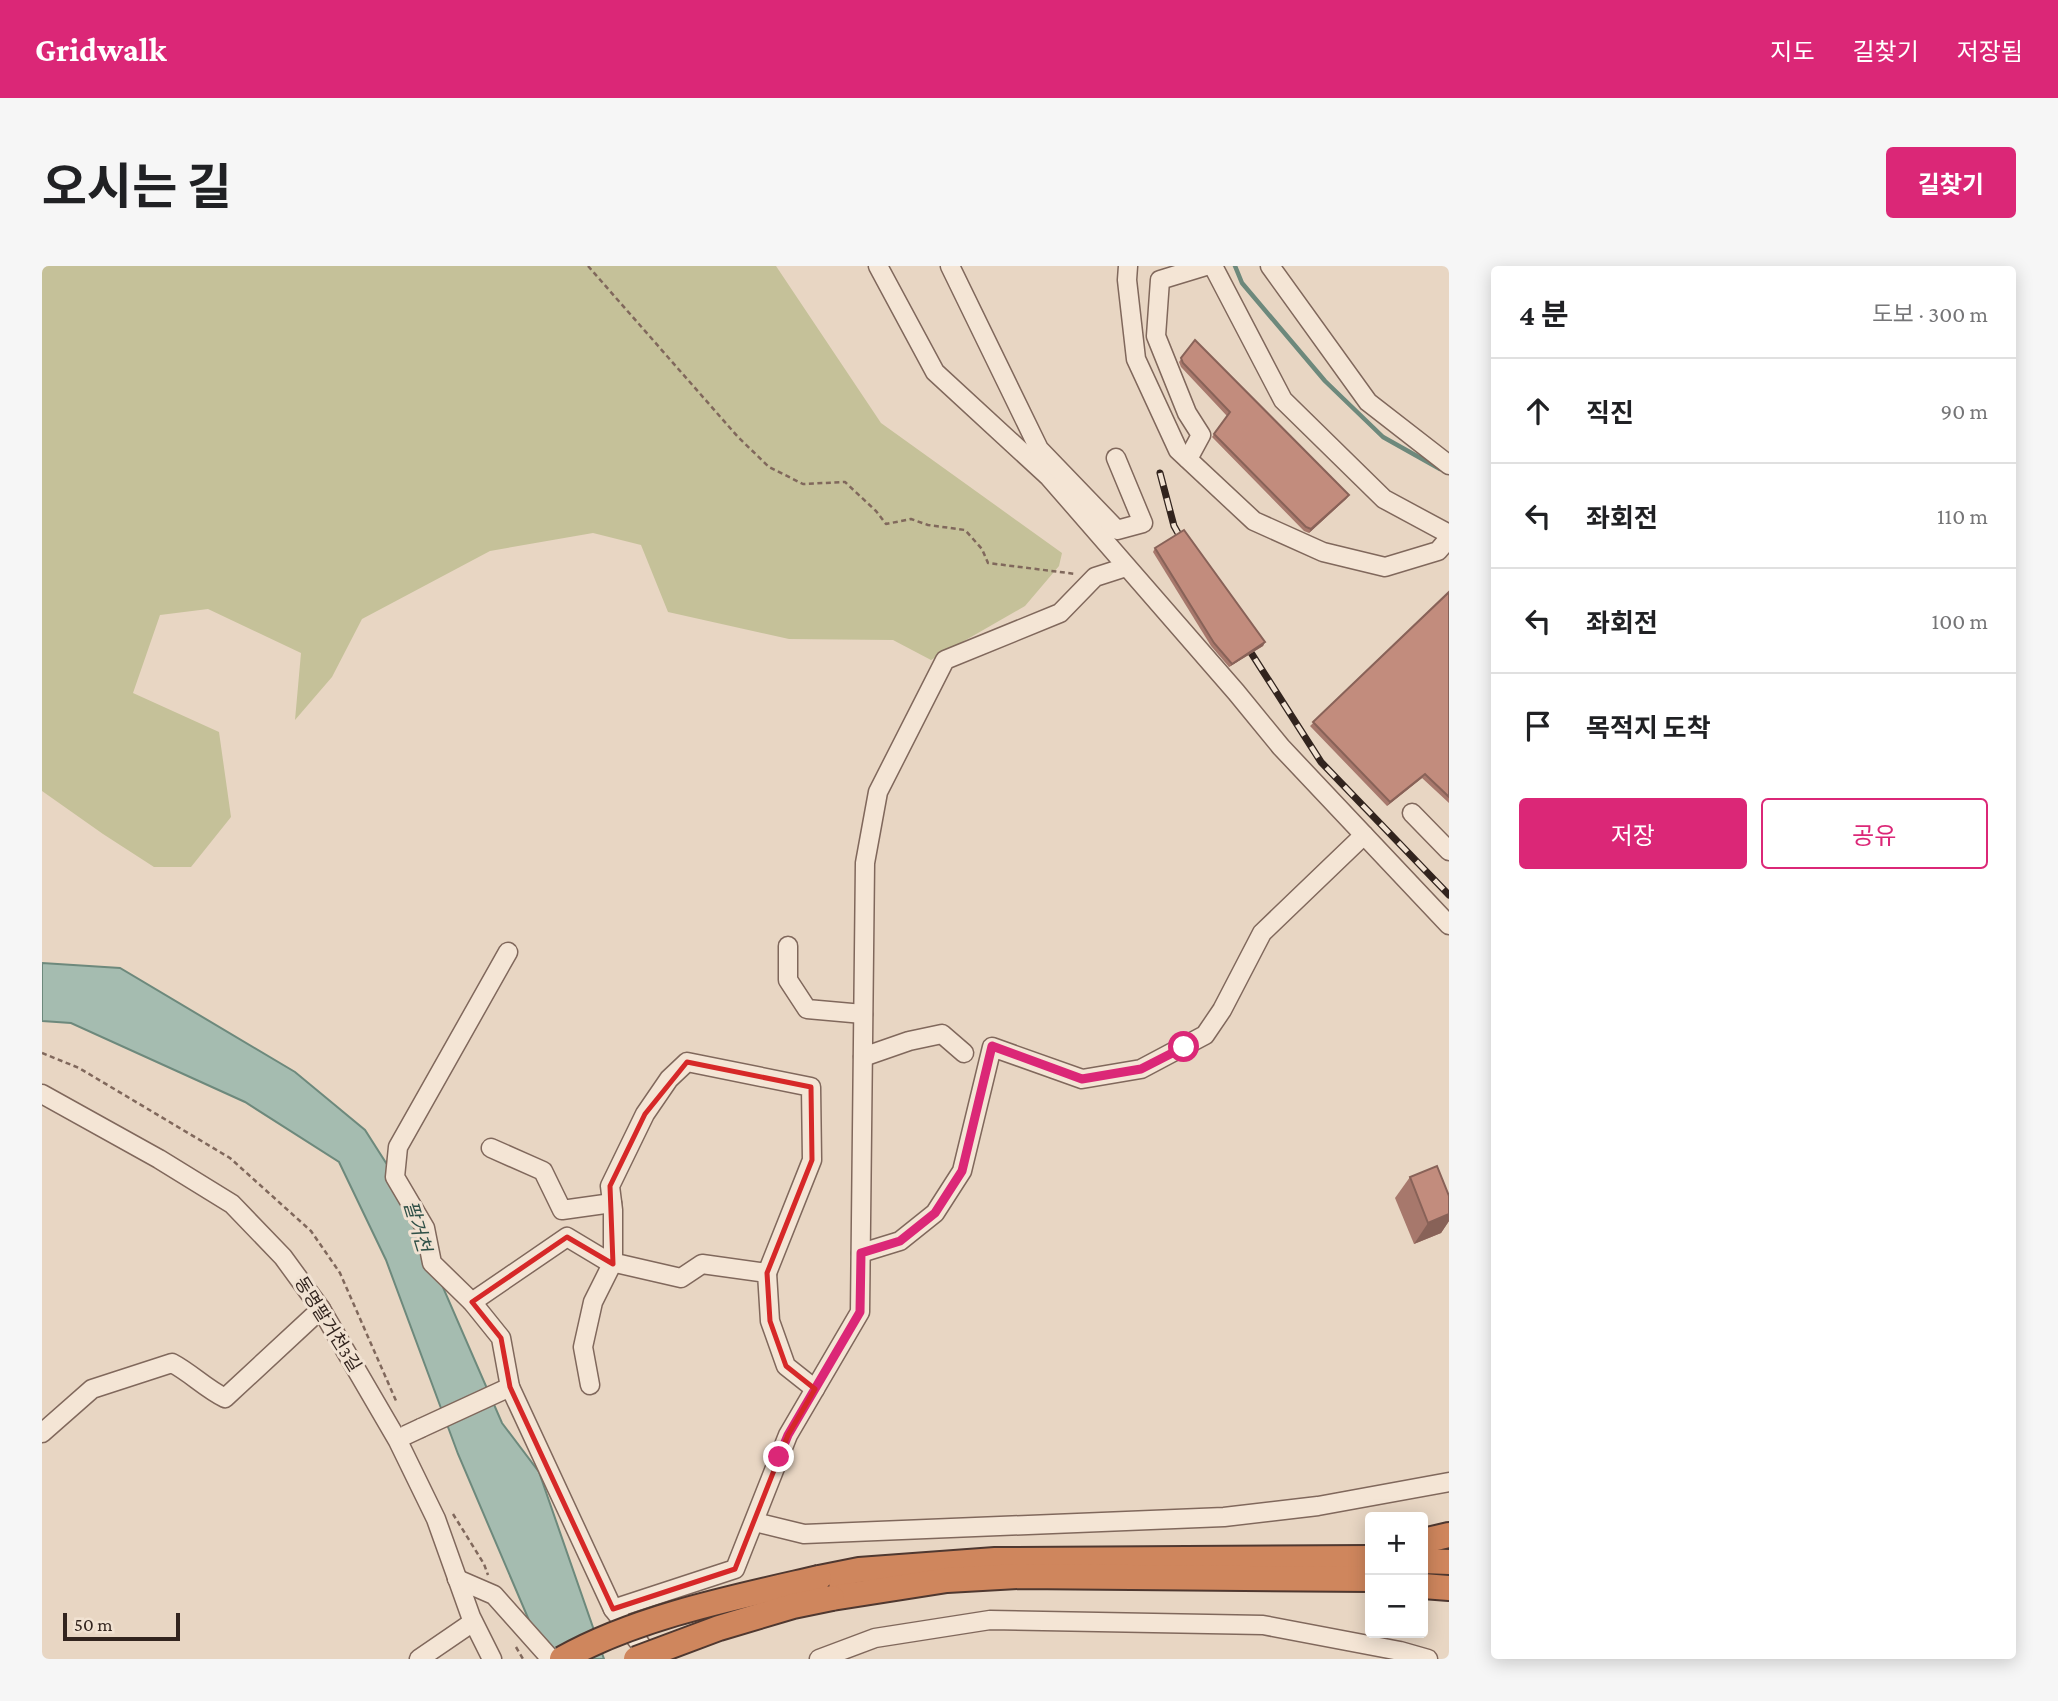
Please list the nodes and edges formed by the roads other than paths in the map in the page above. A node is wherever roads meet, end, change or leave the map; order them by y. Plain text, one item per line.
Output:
1 (877, 266) edge
2 (950, 266) edge
3 (1128, 266) edge
4 (1206, 266) edge
5 (1213, 266) edge
6 (1270, 266) edge
7 (1116, 458) dead end
8 (1188, 459) junction
9 (1449, 466) edge
10 (1449, 536) edge
11 (1126, 567) junction
12 (1412, 813) dead end
13 (1364, 835) junction
14 (1449, 852) edge
15 (1449, 925) edge
16 (788, 946) dead end
17 (508, 952) dead end
18 (863, 1014) junction
19 (964, 1053) dead end
20 (863, 1057) junction
21 (42, 1094) edge
22 (491, 1148) dead end
23 (612, 1203) junction
24 (861, 1253) junction
25 (613, 1262) junction
26 (766, 1273) junction
27 (472, 1303) junction
28 (321, 1309) junction
29 (590, 1385) dead end
30 (510, 1387) junction
31 (815, 1389) junction
32 (42, 1433) edge
33 (408, 1435) junction
34 (1449, 1482) edge
35 (755, 1522) junction
36 (1449, 1535) edge
37 (1428, 1540) edge
38 (1364, 1556) edge
39 (1428, 1561) edge
40 (1449, 1562) edge
41 (457, 1579) junction
42 (1428, 1579) edge
43 (1365, 1580) edge
44 (1449, 1580) edge
45 (1428, 1586) edge
46 (826, 1588) junction
47 (1449, 1588) edge
48 (612, 1609) junction
49 (473, 1622) junction
50 (839, 1655) edge
51 (419, 1659) edge
52 (492, 1659) edge
53 (551, 1659) edge
54 (562, 1659) edge
55 (636, 1659) edge
56 (652, 1659) edge
57 (819, 1659) edge
58 (1429, 1659) edge

1 - 11 street
2 - 7 street
3 - 8 street
4 - 8 street
5 - 10 street
6 - 9 street
8 - 10 street
11 - 13 street
11 - 18 street
12 - 14 street
13 - 15 street
13 - 24 street
16 - 18 street
17 - 27 street
18 - 20 street
19 - 20 street
20 - 24 street
21 - 28 street, 동명팔거천3길
22 - 23 street
23 - 25 street
23 - 26 street
24 - 31 street
25 - 26 street
25 - 27 street
25 - 29 street
26 - 31 street
27 - 30 street
28 - 32 street
28 - 33 street, 동명팔거천3길
30 - 33 street
30 - 48 street
31 - 35 street
33 - 41 street, 동명팔거천3길
34 - 35 street
35 - 48 street
36 - 37 highway
38 - 46 highway
39 - 40 highway
41 - 49 street, 동명팔거천3길
41 - 53 street
42 - 44 highway
43 - 46 highway
45 - 47 highway
46 - 54 highway, bridge
46 - 55 highway, bridge
48 - 56 street
49 - 51 street
49 - 52 street, 동명팔거천3길
50 - 57 street
50 - 58 street

